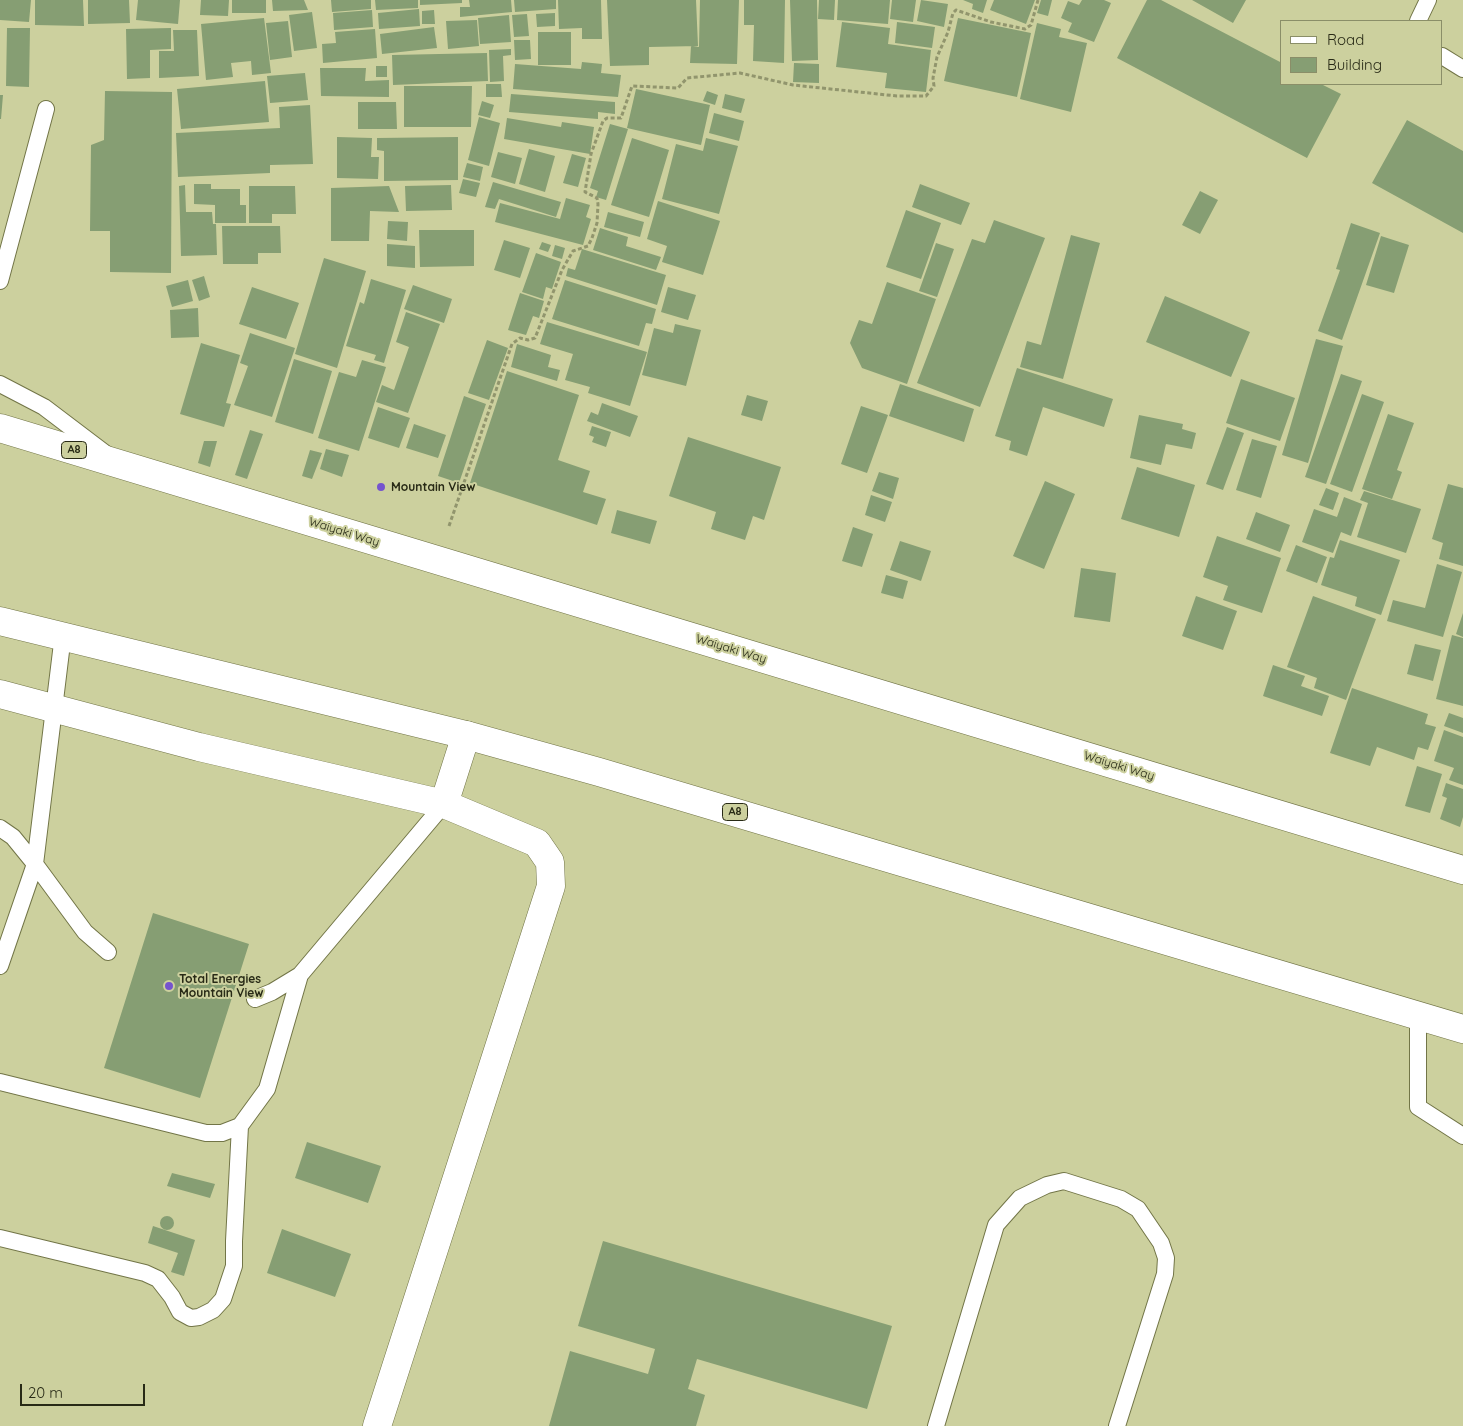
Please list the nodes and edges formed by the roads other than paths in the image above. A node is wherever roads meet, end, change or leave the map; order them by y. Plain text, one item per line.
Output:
1 (1428, 0) edge
2 (1418, 20) edge
3 (1443, 57) edge
4 (1463, 69) edge
5 (46, 109) dead end
6 (0, 281) edge
7 (0, 384) edge
8 (0, 428) edge
9 (120, 464) junction
10 (0, 621) edge
11 (63, 635) junction
12 (0, 694) edge
13 (55, 708) junction
14 (466, 735) junction
15 (444, 804) junction
16 (0, 828) edge
17 (35, 864) junction
18 (1463, 870) edge
19 (108, 952) dead end
20 (0, 966) edge
21 (300, 975) junction
22 (254, 999) dead end
23 (1418, 1015) junction
24 (1463, 1029) edge
25 (0, 1082) edge
26 (240, 1126) junction
27 (1463, 1136) edge
28 (0, 1238) edge
29 (376, 1426) edge
30 (936, 1426) edge
31 (1117, 1426) edge

1 - 2 lane
3 - 4 lane
5 - 6 lane
7 - 9 lane
8 - 9 main road, Waiyaki Way / A8
9 - 18 main road, Waiyaki Way / A8
10 - 11 main road, A8
11 - 13 lane
11 - 14 main road, A8
12 - 13 main road
13 - 15 main road
13 - 17 lane
14 - 15 main road
14 - 23 main road, A8
15 - 21 lane
15 - 29 main road
16 - 17 lane
17 - 19 lane
17 - 20 lane
21 - 22 lane
21 - 26 lane
23 - 24 main road, A8
23 - 27 lane
25 - 26 lane
26 - 28 lane
30 - 31 lane

